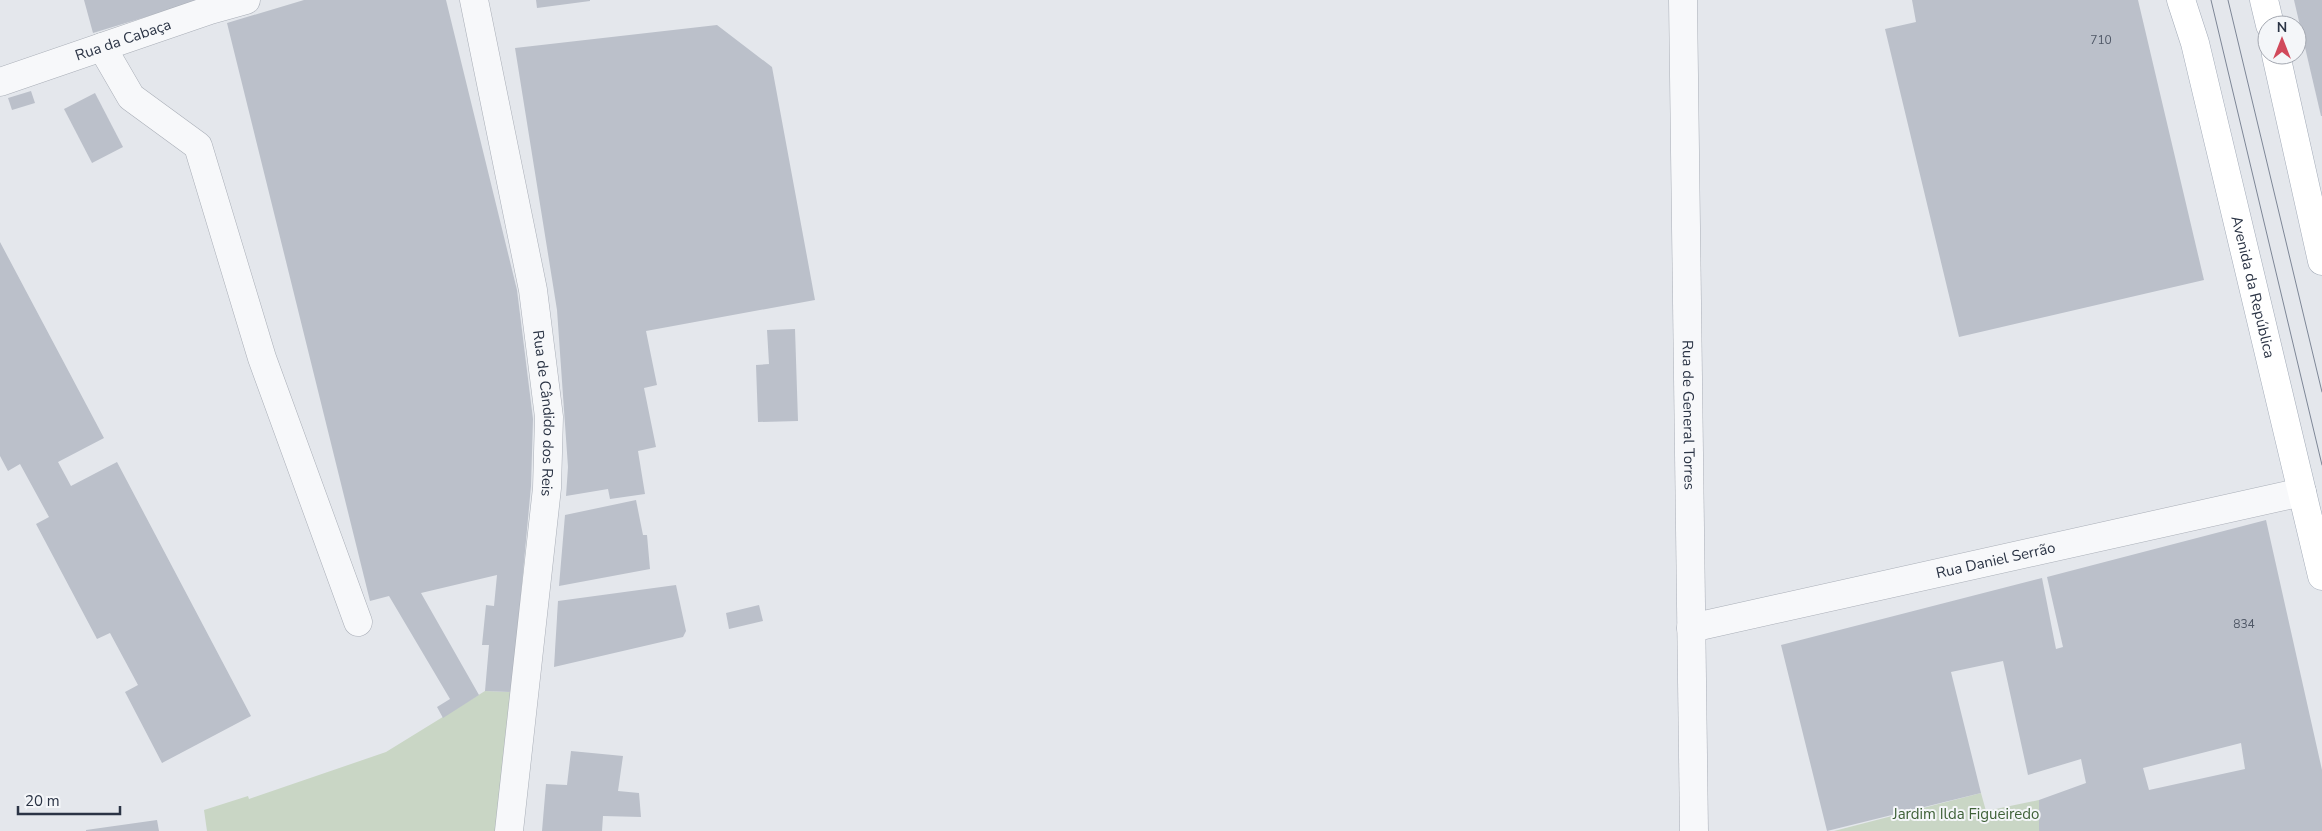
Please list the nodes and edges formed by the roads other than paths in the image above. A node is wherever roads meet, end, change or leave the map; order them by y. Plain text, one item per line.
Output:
1 (246, 0) edge
2 (474, 0) edge
3 (1683, 0) edge
4 (2181, 0) edge
5 (2264, 0) edge
6 (2268, 15) edge
7 (102, 47) junction
8 (2278, 65) edge
9 (0, 82) edge
10 (2322, 261) edge
11 (2302, 492) junction
12 (2322, 576) edge
13 (358, 622) dead end
14 (1691, 628) junction
15 (508, 831) edge
16 (1694, 831) edge

1 - 7 street, Rua da Cabaça
2 - 15 street, Rua de Cândido dos Reis
3 - 14 street, Rua de General Torres
4 - 11 main road, Avenida da República
5 - 6 main road
7 - 9 street, Rua da Cabaça
7 - 13 street
8 - 10 main road
11 - 12 main road, Avenida da República
11 - 14 street, Rua Daniel Serrão
14 - 16 street, Rua de General Torres

